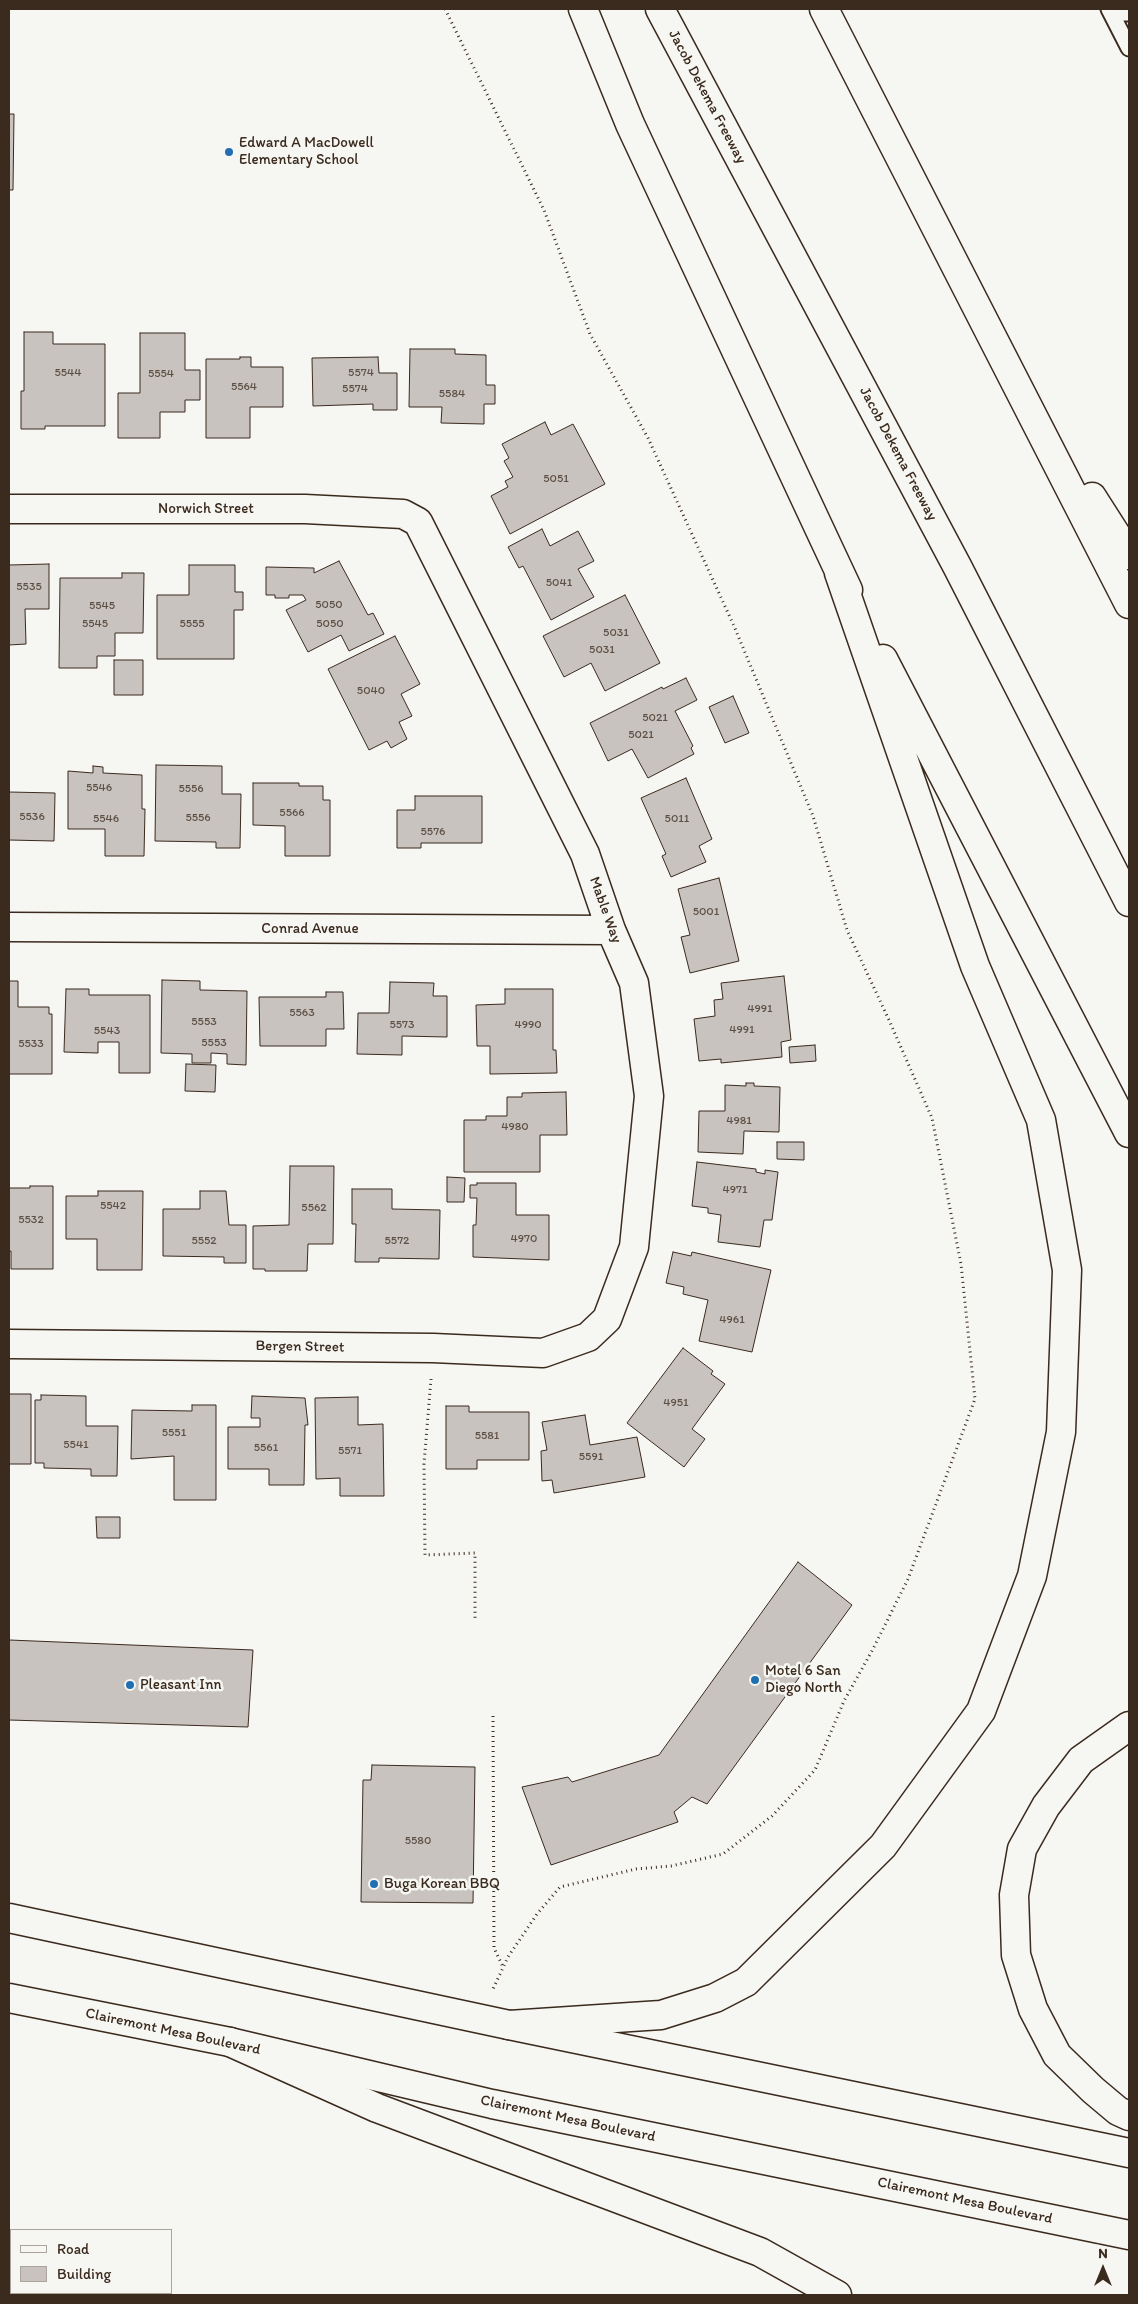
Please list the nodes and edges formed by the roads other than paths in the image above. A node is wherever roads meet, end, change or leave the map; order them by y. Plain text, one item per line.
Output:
1 (583, 9) edge
2 (660, 9) edge
3 (824, 9) edge
4 (1110, 11) edge
5 (1129, 13) edge
6 (1129, 48) edge
7 (1000, 352) junction
8 (9, 509) edge
9 (403, 514) joint
10 (1129, 555) edge
11 (839, 573) junction
12 (1129, 604) edge
13 (1129, 902) edge
14 (9, 927) edge
15 (611, 930) junction
16 (1129, 1132) edge
17 (588, 1337) joint
18 (9, 1344) edge
19 (1129, 1726) edge
20 (9, 1918) edge
21 (9, 1998) edge
22 (509, 2025) junction
23 (230, 2042) junction
24 (1129, 2116) edge
25 (1129, 2153) edge
26 (1129, 2235) edge
27 (837, 2295) edge

1 - 11 main road
2 - 13 main road, Jacob Dekema Freeway
3 - 7 main road
4 - 5 lane
4 - 6 lane
7 - 10 main road
7 - 12 main road
8 - 9 main road, Norwich Street
9 - 15 main road, Mable Way
11 - 16 main road
11 - 22 main road
14 - 15 main road, Conrad Avenue
15 - 17 main road, Mable Way
17 - 18 main road, Bergen Street
19 - 24 main road
20 - 22 main road
21 - 23 main road, Clairemont Mesa Boulevard
22 - 25 main road
23 - 26 main road, Clairemont Mesa Boulevard
23 - 27 main road

